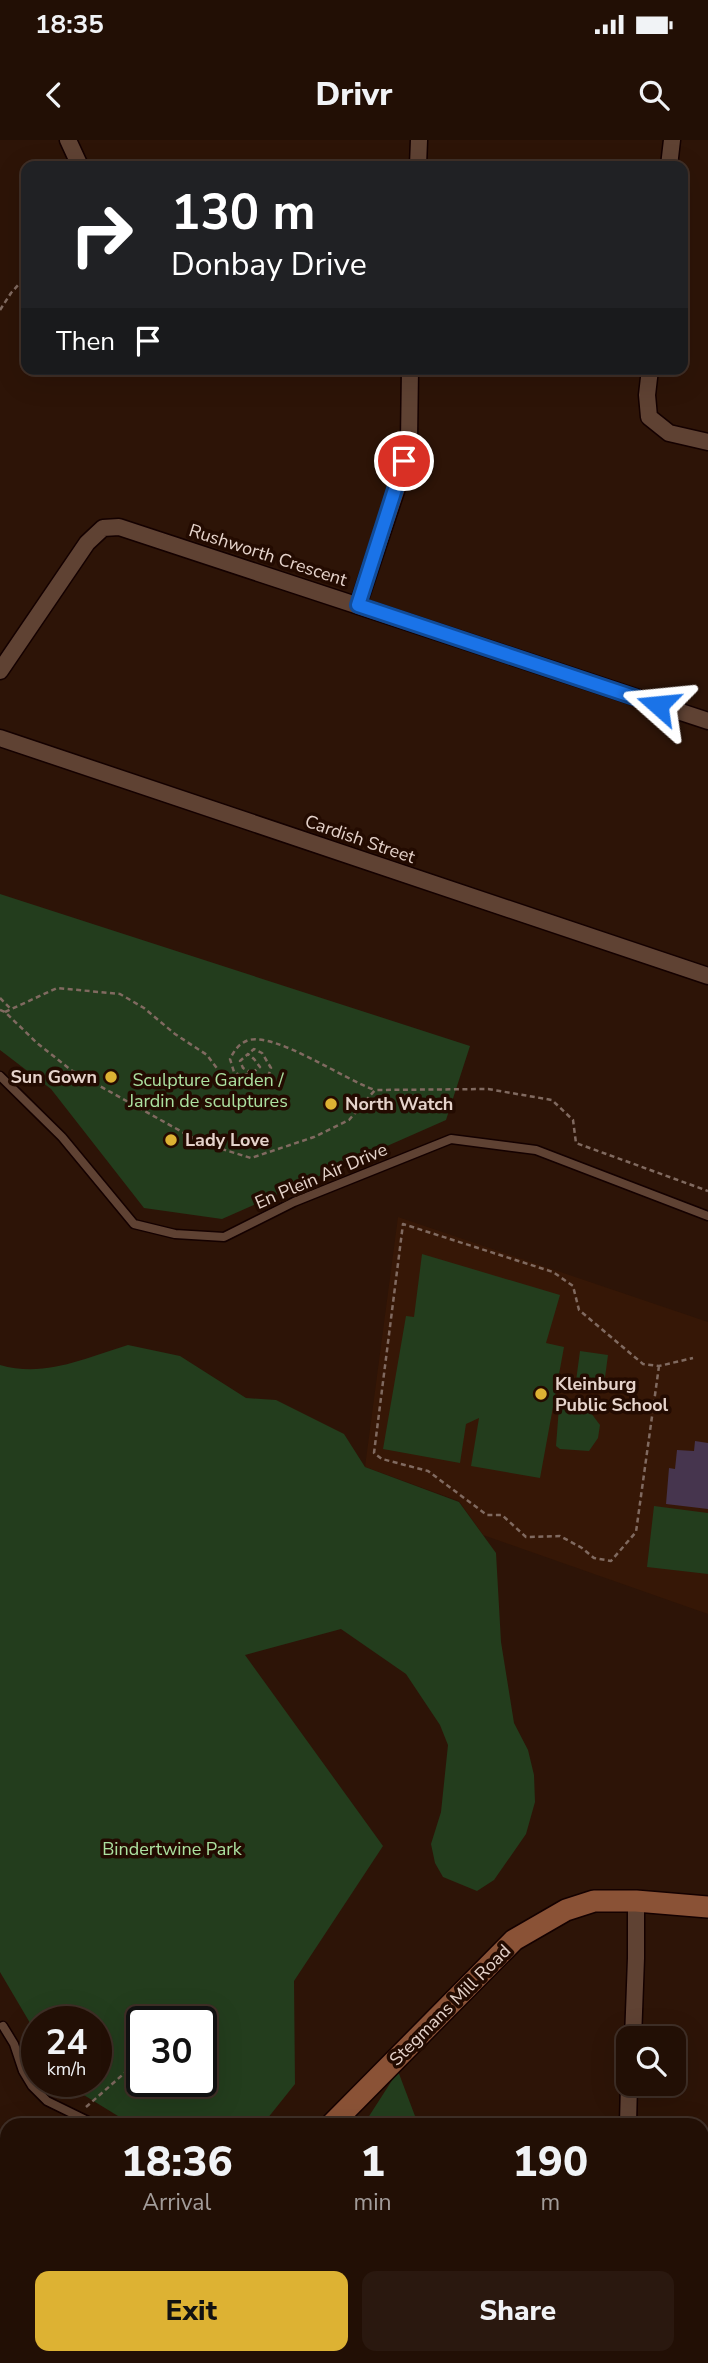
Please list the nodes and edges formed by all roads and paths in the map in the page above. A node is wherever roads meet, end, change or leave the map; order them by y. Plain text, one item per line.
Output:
1 (68, 140) edge
2 (419, 140) edge
3 (672, 140) edge
4 (78, 161) edge
5 (418, 161) edge
6 (670, 161) edge
7 (21, 282) edge
8 (0, 310) edge
9 (410, 375) edge
10 (649, 375) edge
11 (708, 443) edge
12 (358, 605) junction
13 (0, 671) edge
14 (708, 721) edge
15 (0, 738) edge
16 (708, 976) edge
17 (0, 998) edge
18 (11, 1009) junction
19 (0, 1010) edge
20 (5, 1012) junction
21 (248, 1054) junction
22 (252, 1073) junction
23 (0, 1076) edge
24 (375, 1090) junction
25 (708, 1191) edge
26 (708, 1216) edge
27 (693, 1358) dead end
28 (659, 1366) junction
29 (636, 1902) junction
30 (708, 1908) edge
31 (3, 2026) dead end
32 (633, 2026) edge
33 (126, 2072) edge
34 (629, 2096) edge
35 (75, 2117) joint
36 (338, 2118) edge
37 (628, 2118) edge

1 - 4 street
2 - 5 street
3 - 6 street
7 - 8 path
9 - 12 street
10 - 11 street
12 - 13 street, Rushworth Crescent
12 - 14 street, Rushworth Crescent
15 - 16 street, Cardish Street
17 - 18 path
18 - 20 path
18 - 21 path
19 - 20 path
20 - 24 path
21 - 22 path
21 - 22 path
22 - 24 path
23 - 26 lane, En Plein Air Drive
24 - 25 path
27 - 28 path
28 - 28 path
29 - 30 street, Stegmans Mill Road
29 - 32 street
29 - 36 street, Stegmans Mill Road
31 - 35 lane
33 - 35 path
34 - 37 street

